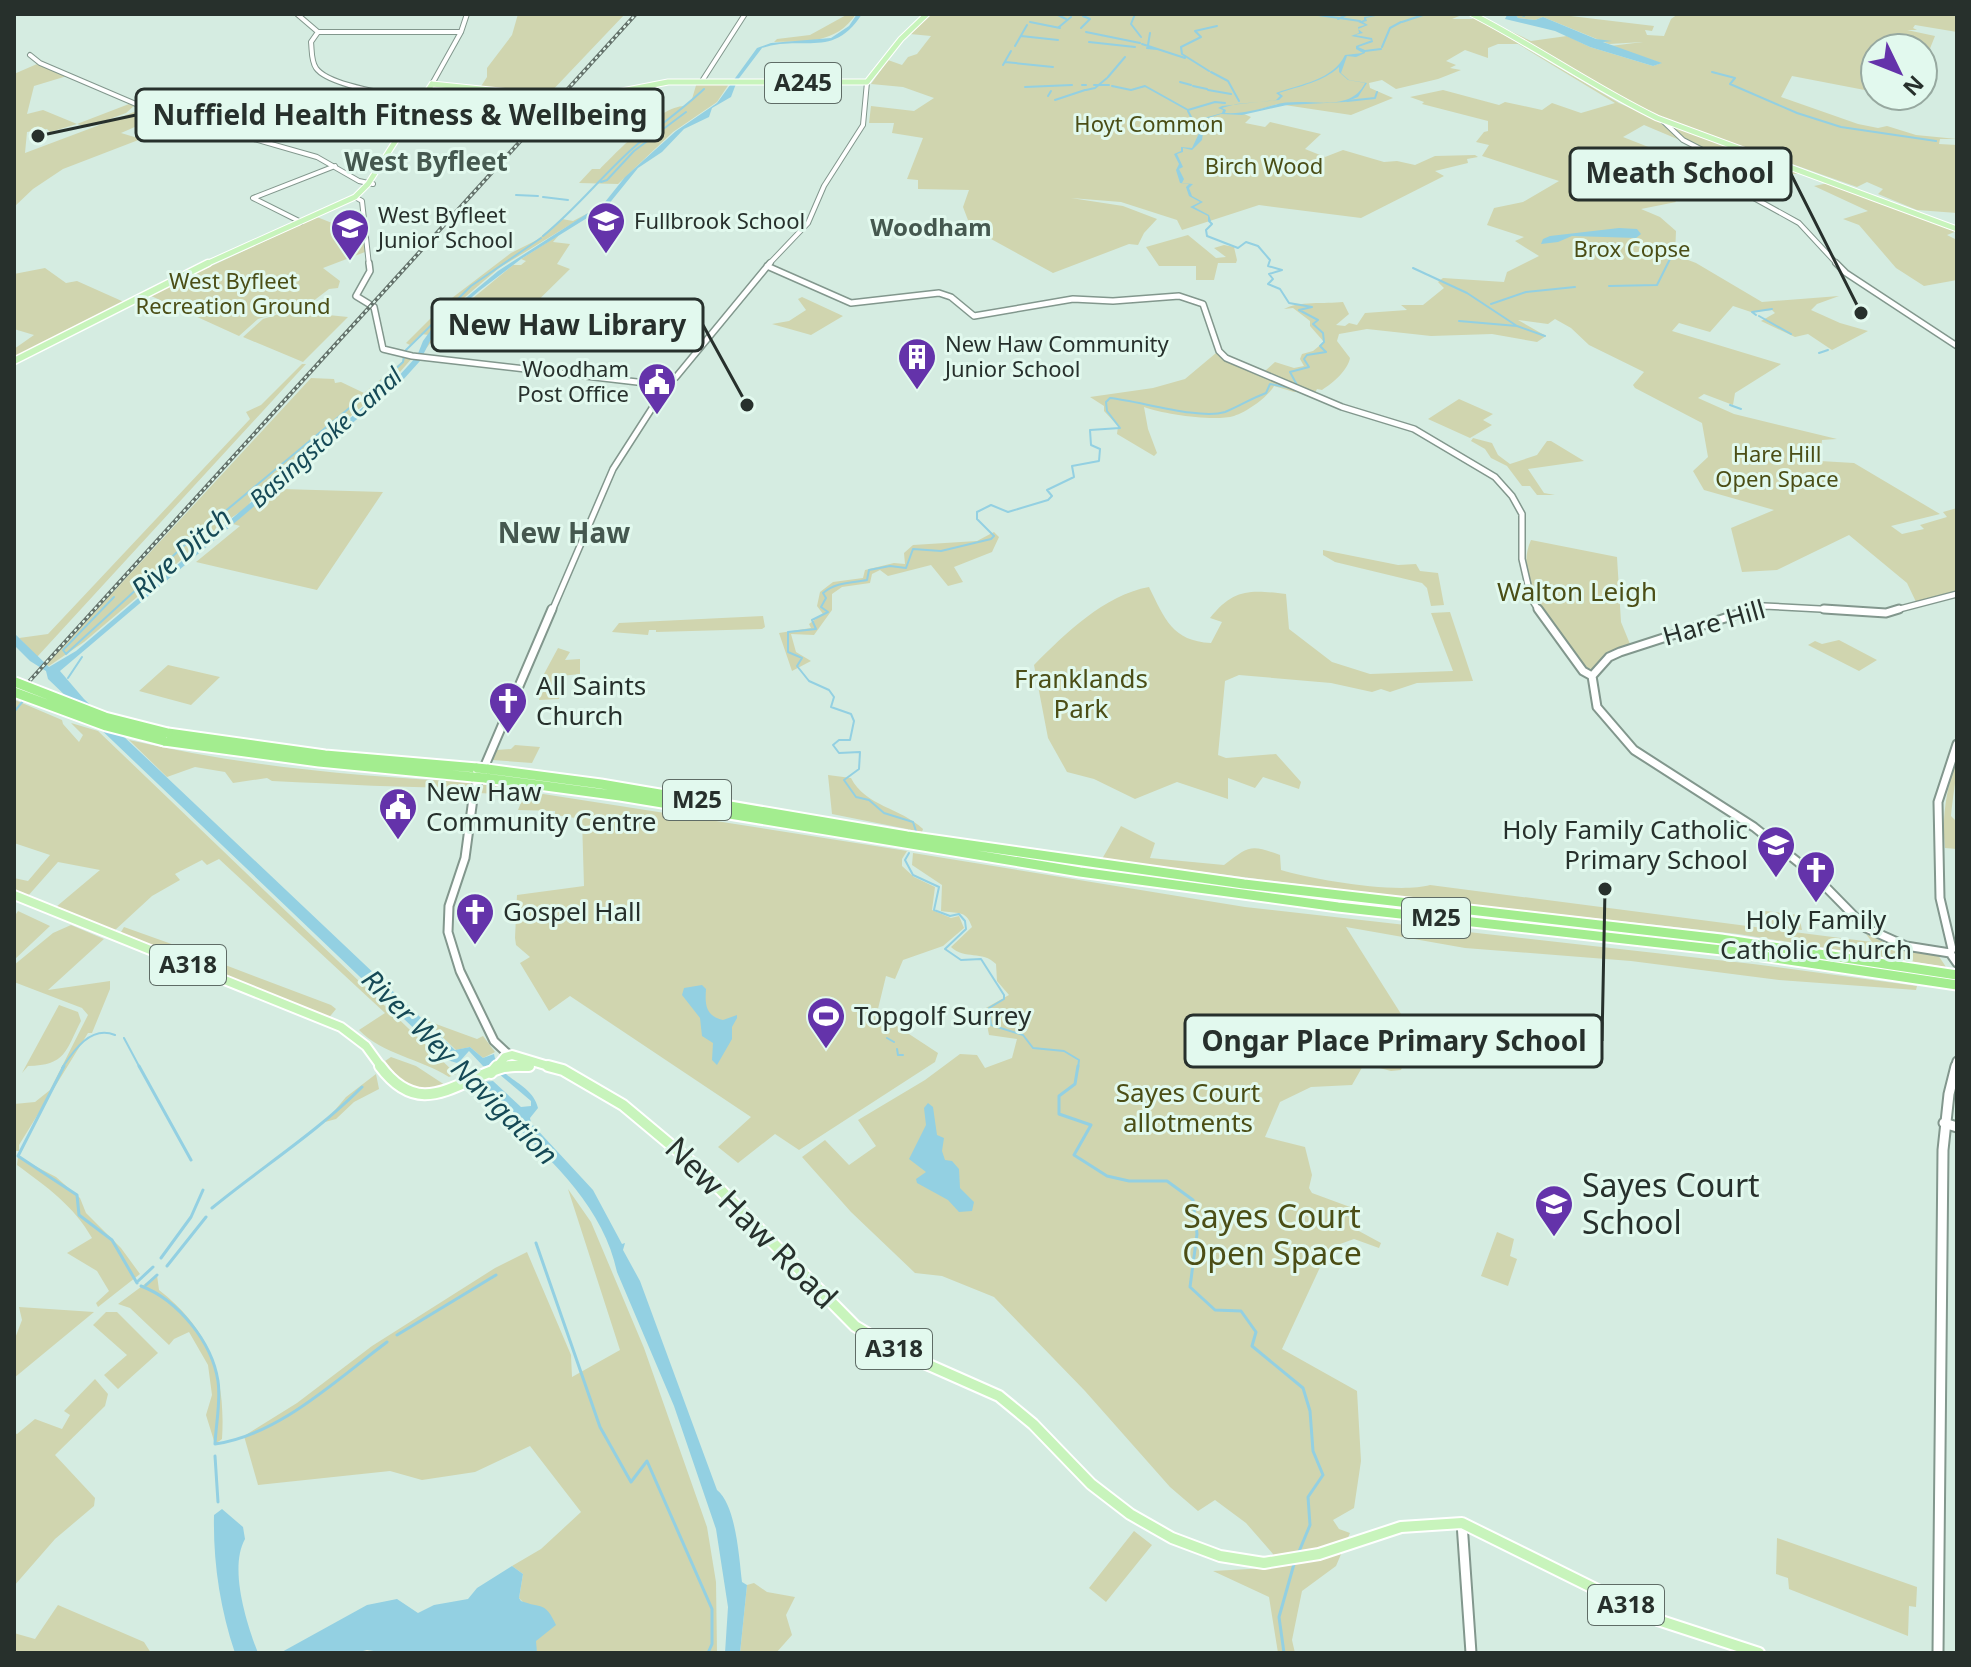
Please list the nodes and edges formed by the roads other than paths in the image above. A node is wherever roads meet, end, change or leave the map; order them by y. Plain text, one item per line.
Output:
1 (297, 14) edge
2 (467, 14) edge
3 (745, 14) edge
4 (927, 14) edge
5 (1472, 14) edge
6 (461, 32) junction
7 (316, 34) junction
8 (30, 55) dead end
9 (705, 79) junction
10 (434, 81) junction
11 (867, 82) junction
12 (421, 99) junction
13 (1662, 120) junction
14 (335, 166) junction
15 (362, 192) junction
16 (301, 222) junction
17 (1957, 229) edge
18 (767, 266) junction
19 (1957, 346) edge
20 (14, 361) edge
21 (666, 386) junction
22 (1957, 594) edge
23 (1592, 676) junction
24 (14, 681) edge
25 (14, 692) edge
26 (166, 737) junction
27 (1957, 744) edge
28 (917, 842) junction
29 (14, 895) edge
30 (1950, 953) junction
31 (1957, 963) edge
32 (1957, 975) edge
33 (1957, 985) edge
34 (1957, 1061) edge
35 (506, 1062) junction
36 (1944, 1123) junction
37 (1957, 1127) edge
38 (1462, 1523) junction
39 (1471, 1653) edge
40 (1759, 1653) edge
41 (1938, 1653) edge

1 - 7 street
2 - 6 street
3 - 9 street
4 - 11 main road, A245
5 - 13 main road
6 - 7 street
6 - 10 street
7 - 12 street
8 - 14 street
9 - 10 main road, A245, bridge
9 - 11 main road, A245
10 - 12 main road
11 - 18 street
12 - 15 main road
13 - 17 main road
13 - 19 street
14 - 15 street
14 - 16 street
15 - 16 main road
15 - 21 street
16 - 20 main road
18 - 21 street
18 - 23 street
21 - 35 street
22 - 23 street, Hare Hill
23 - 30 street
24 - 26 highway, M25, bridge
25 - 26 highway, M25, bridge
26 - 28 highway, M25
27 - 30 street
28 - 32 highway, M25
28 - 33 highway, M25
29 - 35 main road, A318
30 - 31 street
34 - 36 street
35 - 38 main road, New Haw Road / A318
36 - 37 street
36 - 41 street
38 - 39 street
38 - 40 main road, A318

